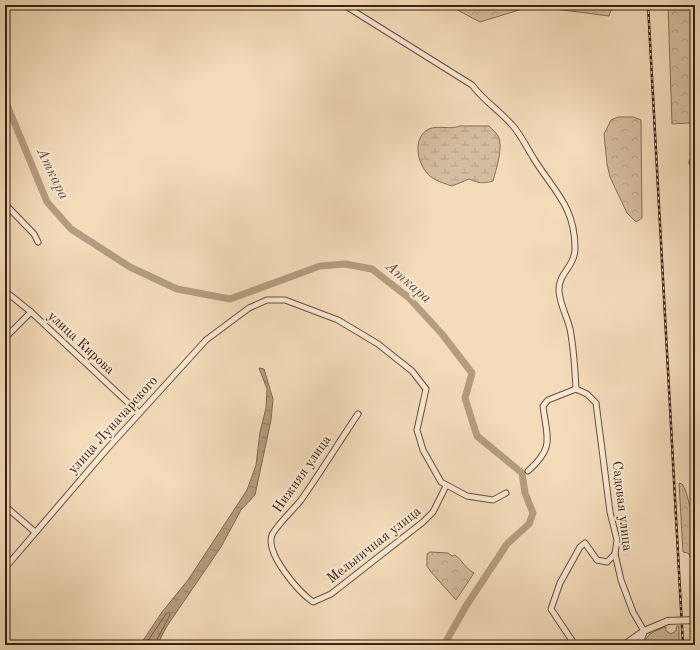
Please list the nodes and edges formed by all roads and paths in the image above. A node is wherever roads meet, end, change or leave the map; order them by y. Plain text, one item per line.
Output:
1 (344, 5) edge
2 (5, 204) edge
3 (38, 242) dead end
4 (5, 291) edge
5 (31, 312) junction
6 (5, 338) edge
7 (576, 389) junction
8 (140, 413) junction
9 (358, 414) dead end
10 (528, 470) dead end
11 (446, 486) junction
12 (506, 493) dead end
13 (5, 506) edge
14 (35, 532) junction
15 (615, 554) junction
16 (5, 568) edge
17 (313, 602) joint
18 (695, 620) edge
19 (644, 631) junction
20 (575, 645) edge
21 (624, 645) edge
22 (639, 645) edge

1 - 7 street
2 - 3 street
4 - 5 street, улица Кирова
5 - 6 street
5 - 8 street, улица Кирова
7 - 10 street
7 - 15 street, Садовая улица
8 - 11 street, улица Луначарского
8 - 14 street, улица Луначарского
9 - 17 street, Нижняя улица
11 - 12 street
11 - 17 street, Мельничная улица
13 - 14 street
14 - 16 street, улица Луначарского
15 - 19 street, Садовая улица
15 - 20 street
18 - 19 street, bridge
19 - 21 street
19 - 22 street

